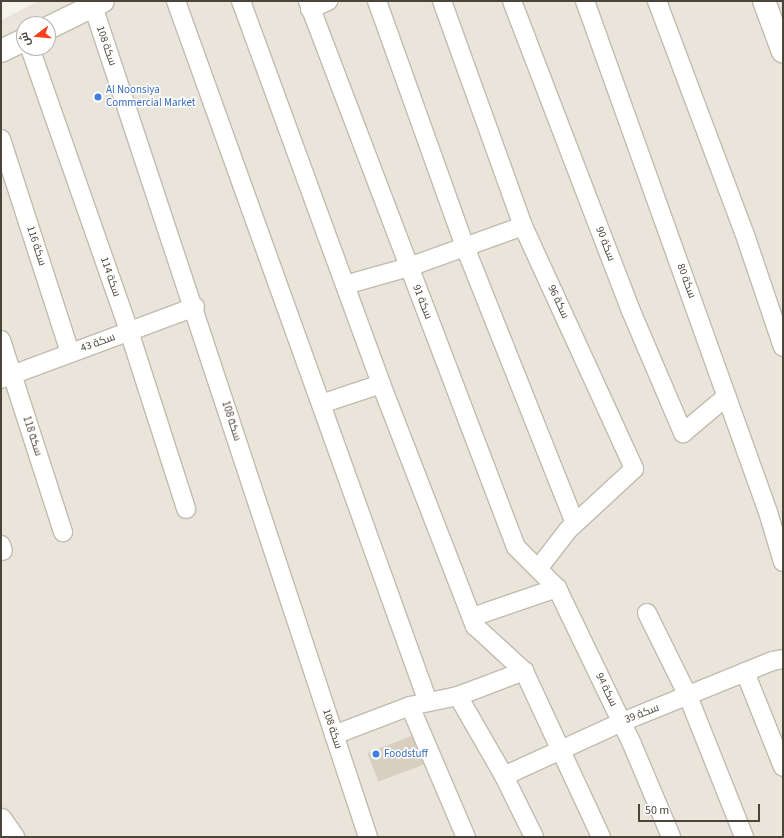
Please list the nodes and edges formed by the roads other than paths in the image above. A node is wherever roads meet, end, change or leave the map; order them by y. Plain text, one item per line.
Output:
1 (176, 1) edge
2 (241, 1) edge
3 (328, 1) edge
4 (377, 1) edge
5 (442, 1) edge
6 (512, 1) edge
7 (585, 1) edge
8 (657, 1) edge
9 (764, 1) edge
10 (98, 4) edge
11 (309, 5) edge
12 (56, 24) edge
13 (16, 44) edge
14 (1, 51) edge
15 (783, 52) edge
16 (33, 56) edge
17 (1, 139) edge
18 (523, 226) junction
19 (465, 247) junction
20 (409, 267) junction
21 (345, 285) junction
22 (194, 307) junction
23 (129, 331) junction
24 (1, 340) edge
25 (783, 347) edge
26 (70, 353) junction
27 (7, 377) edge
28 (382, 384) junction
29 (727, 396) junction
30 (321, 404) junction
31 (186, 508) dead end
32 (575, 523) junction
33 (63, 532) dead end
34 (783, 562) edge
35 (538, 569) junction
36 (557, 588) junction
37 (647, 613) dead end
38 (472, 617) junction
39 (783, 659) edge
40 (524, 671) junction
41 (745, 672) junction
42 (458, 696) junction
43 (688, 696) junction
44 (428, 702) junction
45 (410, 706) junction
46 (622, 722) junction
47 (334, 735) junction
48 (562, 751) junction
49 (783, 767) edge
50 (504, 776) junction
51 (1, 820) edge
52 (13, 837) edge
53 (368, 837) edge
54 (466, 837) edge
55 (534, 837) edge
56 (601, 837) edge
57 (671, 837) edge
58 (744, 837) edge

1 - 30 street
2 - 21 street
3 - 11 street
4 - 19 street
5 - 18 street, سكة 96
6 - 29 street, سكة 90
7 - 29 street, سكة 80
8 - 25 street
9 - 15 street
10 - 12 street
10 - 22 street, سكة 108
11 - 20 street, سكة 91
13 - 14 street
16 - 23 street, سكة 114
17 - 26 street, سكة 116
18 - 19 street
18 - 32 street, سكة 96
19 - 20 street
19 - 32 street
20 - 21 street
20 - 35 street, سكة 91
21 - 28 street
22 - 23 street, سكة 43
22 - 47 street, سكة 108
23 - 26 street, سكة 43
23 - 31 street, سكة 114
24 - 27 street, سكة 118
26 - 27 street, سكة 43
27 - 33 street, سكة 118
28 - 30 street
28 - 38 street
29 - 34 street, سكة 80
30 - 44 street
32 - 35 street, سكة 96
35 - 36 street, سكة 91
36 - 38 street
36 - 46 street, سكة 94
37 - 43 street
38 - 40 street
39 - 41 street, سكة 39
40 - 42 street
40 - 48 street
41 - 43 street, سكة 39
41 - 49 street
42 - 44 street
42 - 50 street
43 - 46 street, سكة 39
43 - 58 street
44 - 45 street
45 - 47 street
45 - 54 street
46 - 48 street, سكة 39
46 - 57 street, سكة 94
47 - 53 street, سكة 108
48 - 50 street, سكة 39
48 - 56 street
50 - 55 street
51 - 52 street

